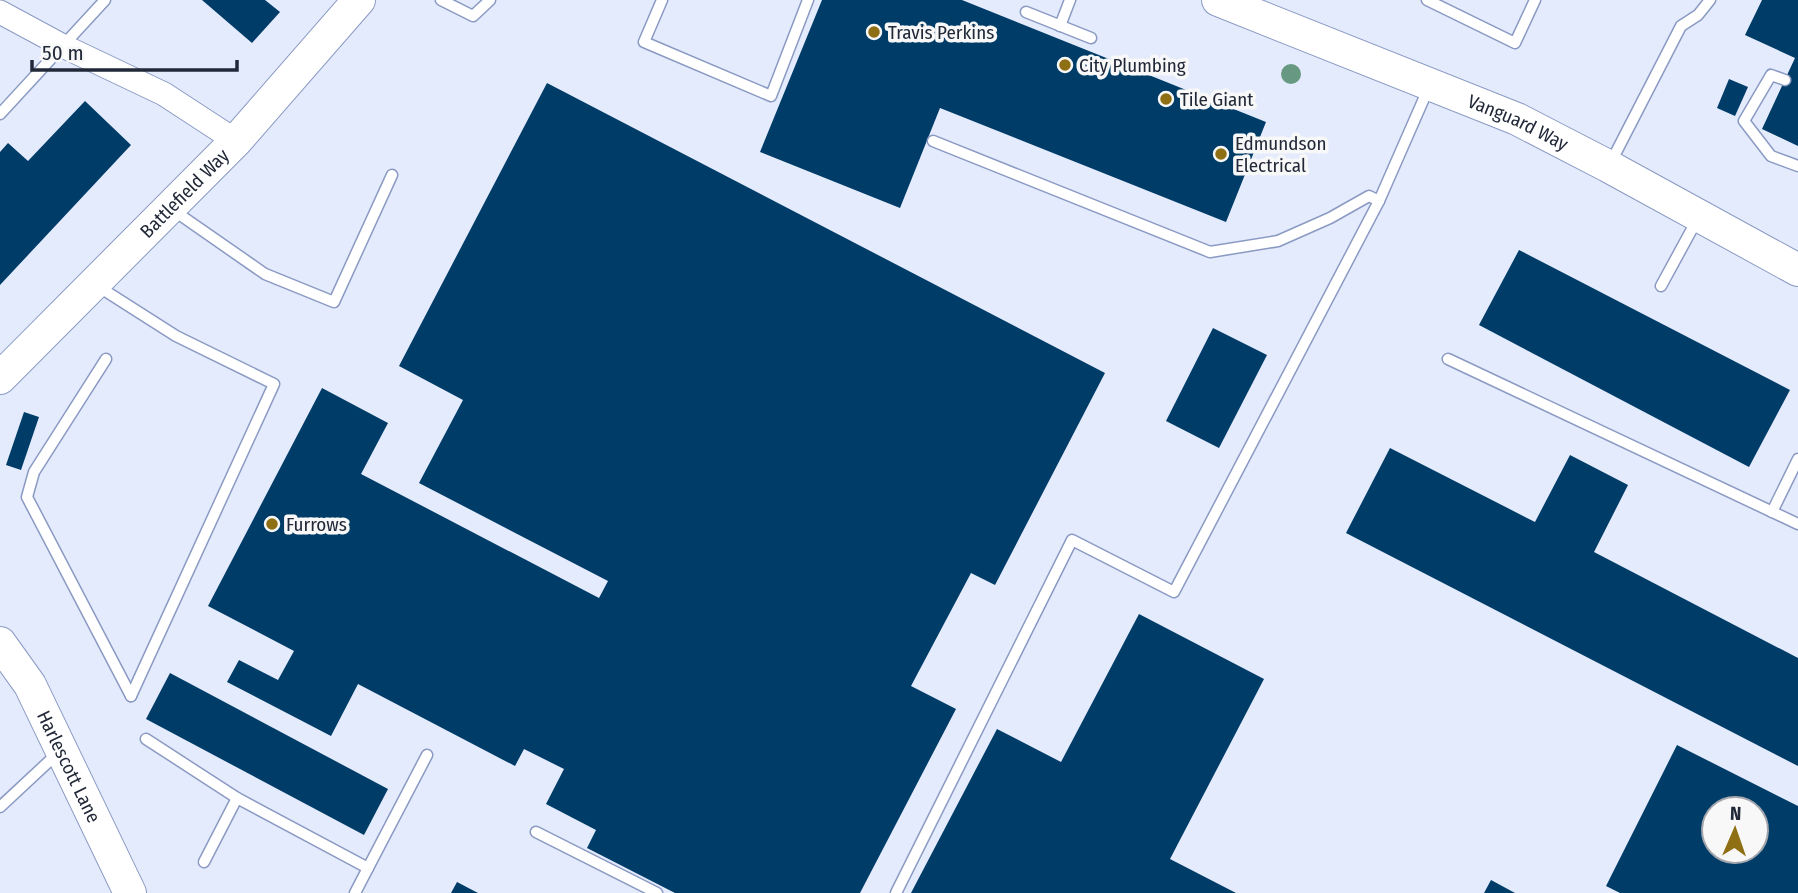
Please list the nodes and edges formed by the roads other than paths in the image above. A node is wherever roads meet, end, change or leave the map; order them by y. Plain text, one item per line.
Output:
1 (106, 0) edge
2 (359, 0) edge
3 (441, 0) edge
4 (490, 0) edge
5 (662, 0) edge
6 (808, 0) edge
7 (1070, 0) edge
8 (1427, 0) edge
9 (1535, 0) edge
10 (1710, 0) edge
11 (1223, 1) edge
12 (4, 9) edge
13 (1026, 12) dead end
14 (1060, 26) junction
15 (1091, 37) dead end
16 (63, 46) junction
17 (1785, 80) dead end
18 (1430, 84) junction
19 (0, 114) edge
20 (236, 141) junction
21 (933, 141) dead end
22 (1608, 166) junction
23 (1798, 166) edge
24 (392, 175) dead end
25 (1379, 201) junction
26 (171, 208) junction
27 (1699, 216) junction
28 (1798, 270) edge
29 (94, 284) junction
30 (1661, 286) dead end
31 (106, 359) dead end
32 (1448, 359) dead end
33 (0, 378) edge
34 (1798, 459) edge
35 (1772, 512) junction
36 (1798, 524) edge
37 (0, 643) edge
38 (146, 738) dead end
39 (61, 750) junction
40 (427, 755) dead end
41 (237, 798) junction
42 (0, 807) edge
43 (536, 832) dead end
44 (204, 862) dead end
45 (368, 868) junction
46 (130, 893) edge
47 (355, 893) edge
48 (657, 893) edge
49 (896, 893) edge

1 - 16 lane
2 - 20 street, Battlefield Way
3 - 4 lane
5 - 6 lane
7 - 14 lane
8 - 9 lane
10 - 22 lane
11 - 18 street, Vanguard Way
12 - 16 street
13 - 14 lane
14 - 15 lane
16 - 19 lane
16 - 20 street
17 - 23 lane
18 - 22 street, Vanguard Way
18 - 25 lane
20 - 26 street, Battlefield Way
21 - 25 lane
22 - 27 street, Vanguard Way
24 - 26 lane
25 - 49 lane
26 - 29 street, Battlefield Way
27 - 28 street, Vanguard Way
27 - 30 lane
29 - 31 lane
29 - 33 street, Battlefield Way
32 - 35 lane
34 - 35 lane
35 - 36 lane
37 - 39 street, Harlescott Lane
38 - 41 lane
39 - 42 lane
39 - 46 street, Harlescott Lane
40 - 45 lane
41 - 44 lane
41 - 45 lane
43 - 48 lane
45 - 47 lane

